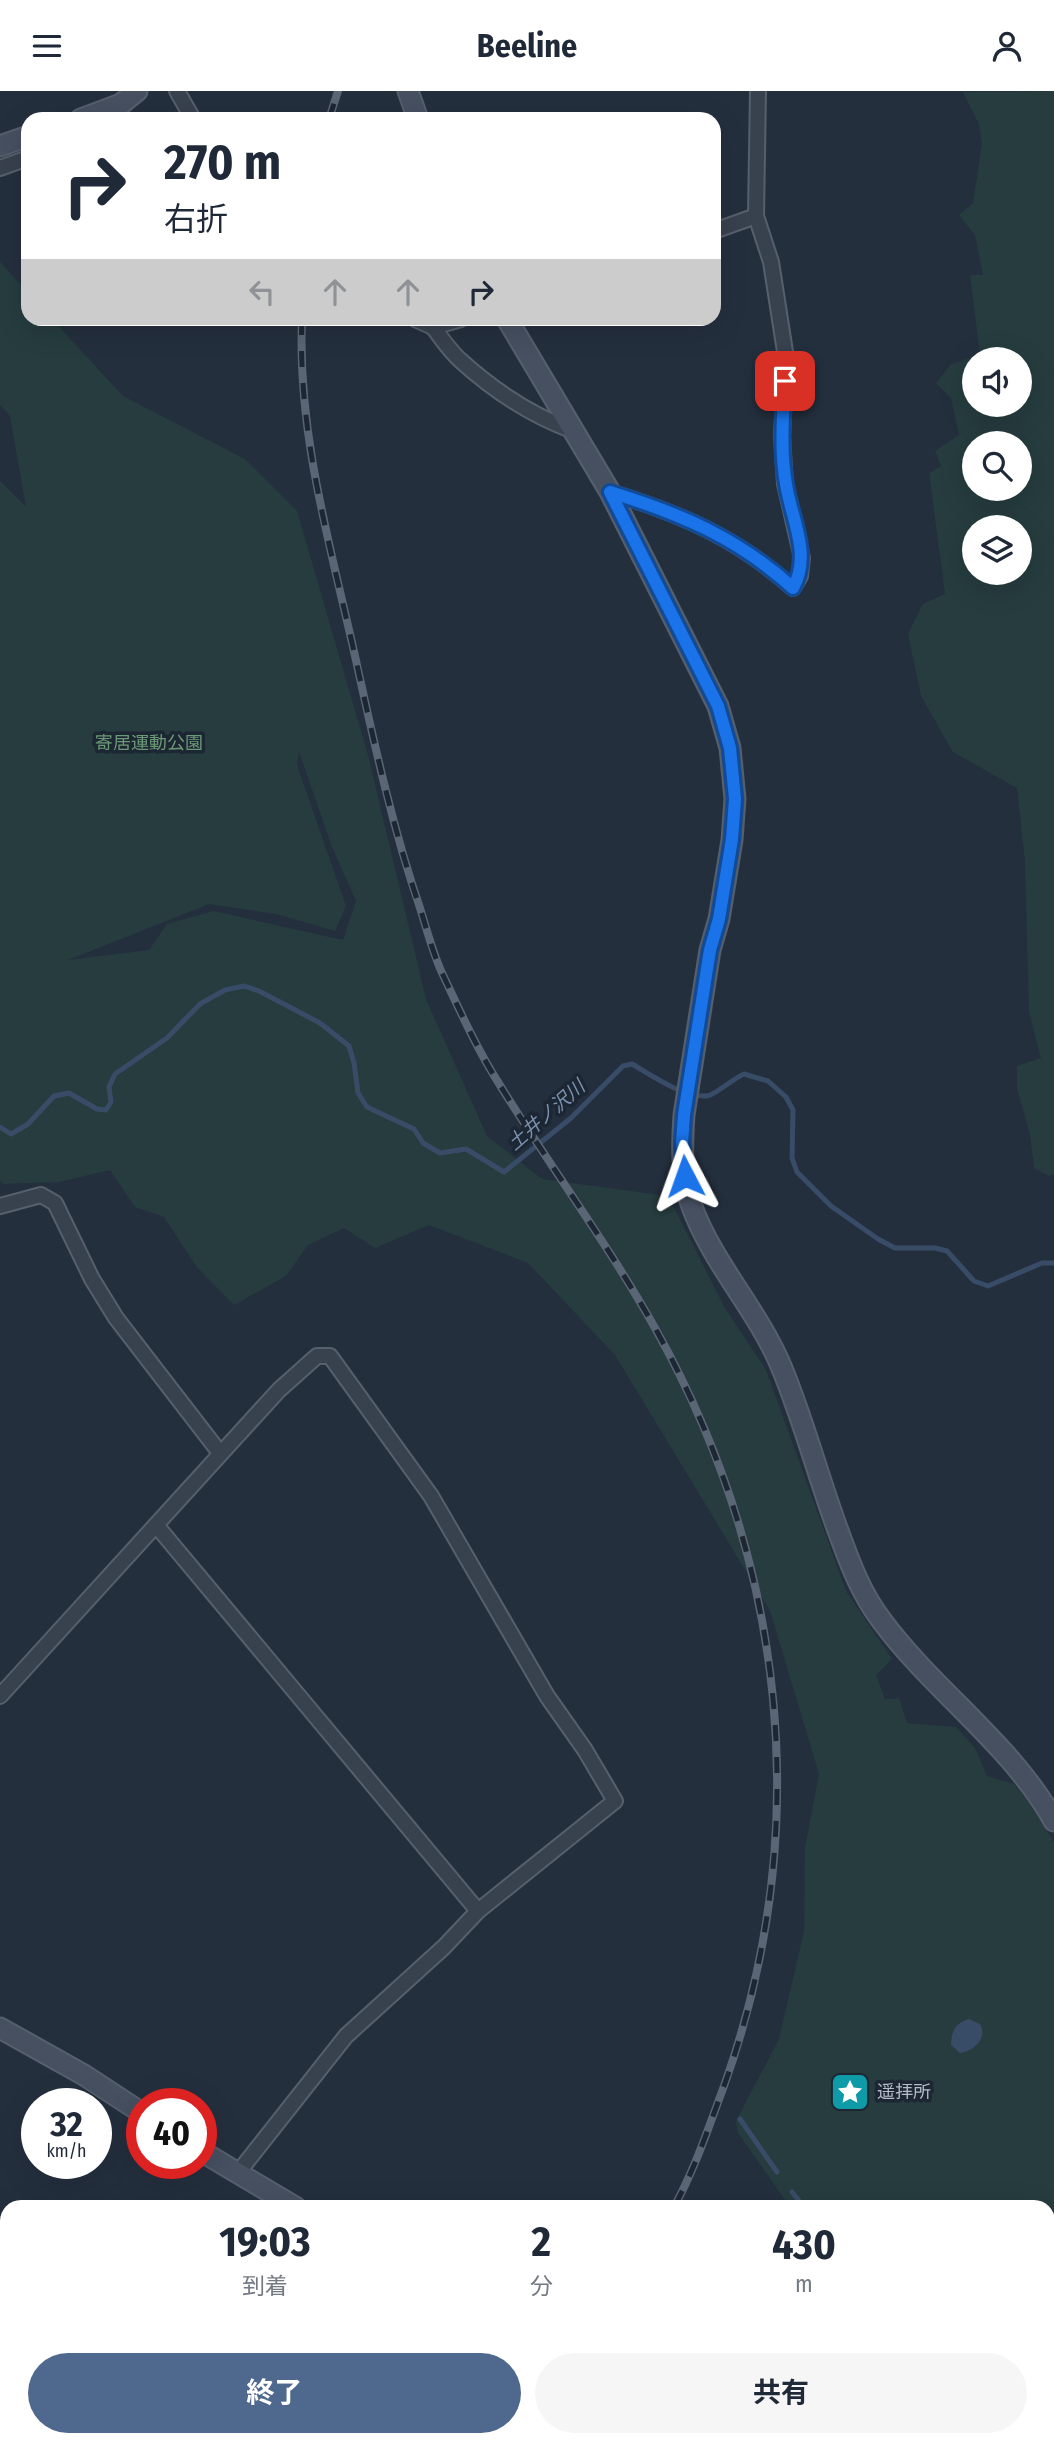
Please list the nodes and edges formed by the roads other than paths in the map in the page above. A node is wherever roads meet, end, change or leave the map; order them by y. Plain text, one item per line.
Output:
1 (137, 91) edge
2 (177, 91) edge
3 (408, 91) edge
4 (758, 91) edge
5 (113, 112) edge
6 (189, 112) edge
7 (416, 112) edge
8 (21, 139) edge
9 (0, 146) edge
10 (21, 160) edge
11 (0, 168) edge
12 (756, 216) junction
13 (721, 228) edge
14 (436, 326) edge
15 (511, 326) edge
16 (433, 327) joint
17 (574, 431) junction
18 (610, 492) junction
19 (0, 1206) edge
20 (220, 1453) junction
21 (156, 1525) junction
22 (0, 1696) edge
23 (1054, 1821) edge
24 (478, 1911) junction
25 (0, 2028) edge
26 (126, 2103) edge
27 (217, 2161) edge
28 (237, 2174) junction
29 (283, 2200) edge

1 - 5 street
2 - 6 street
3 - 7 street
4 - 12 street
8 - 9 street
10 - 11 street
12 - 13 street
12 - 18 street
14 - 16 street
15 - 17 street
16 - 17 street
17 - 18 street
18 - 23 street
19 - 20 street
20 - 21 street
20 - 24 street
21 - 22 street
21 - 24 street
24 - 28 street
25 - 26 street
27 - 28 street
28 - 29 street

